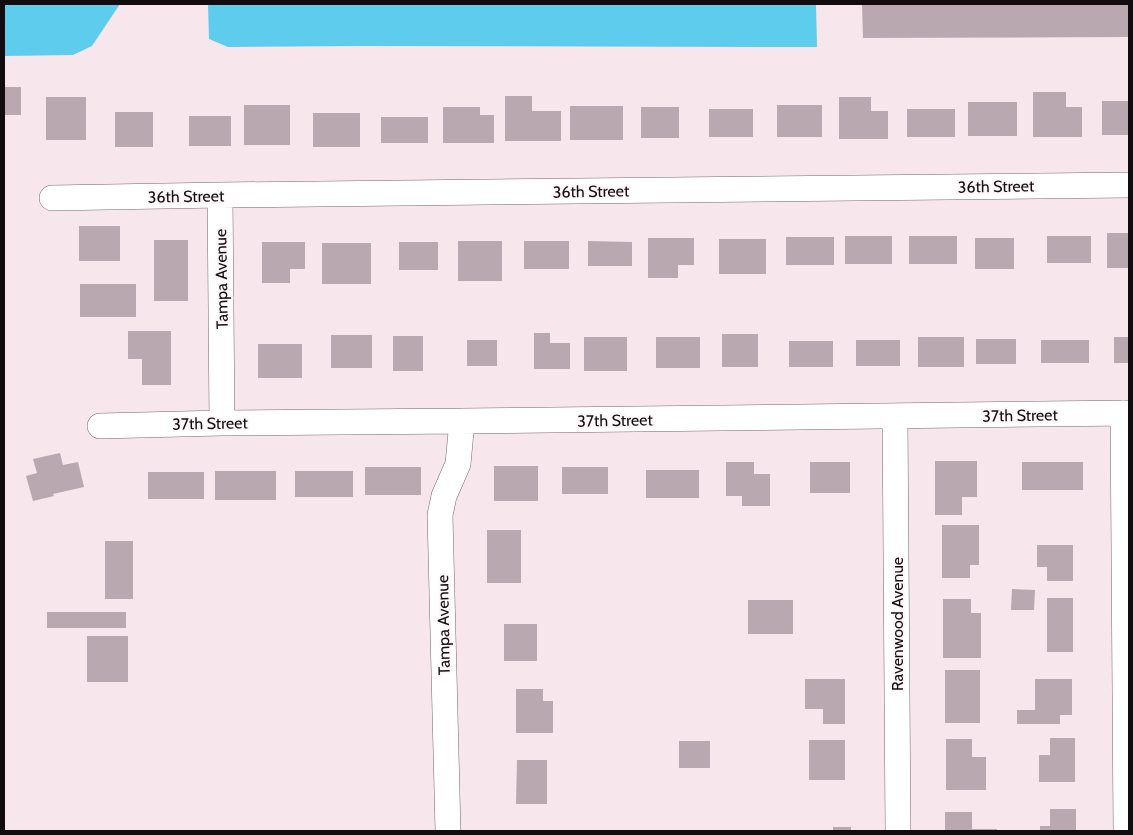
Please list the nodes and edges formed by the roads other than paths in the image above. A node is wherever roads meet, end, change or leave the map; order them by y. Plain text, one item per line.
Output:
1 (1129, 185) edge
2 (220, 195) junction
3 (52, 198) dead end
4 (1126, 413) edge
5 (895, 416) junction
6 (462, 421) junction
7 (222, 423) junction
8 (100, 426) dead end
9 (448, 831) edge
10 (898, 831) edge
11 (1126, 831) edge

1 - 2 street, 36th Street
2 - 3 street, 36th Street
2 - 7 street, Tampa Avenue
4 - 5 street, 37th Street
4 - 11 street
5 - 6 street, 37th Street
5 - 10 street, Ravenwood Avenue
6 - 7 street, 37th Street
6 - 9 street, Tampa Avenue
7 - 8 street, 37th Street

